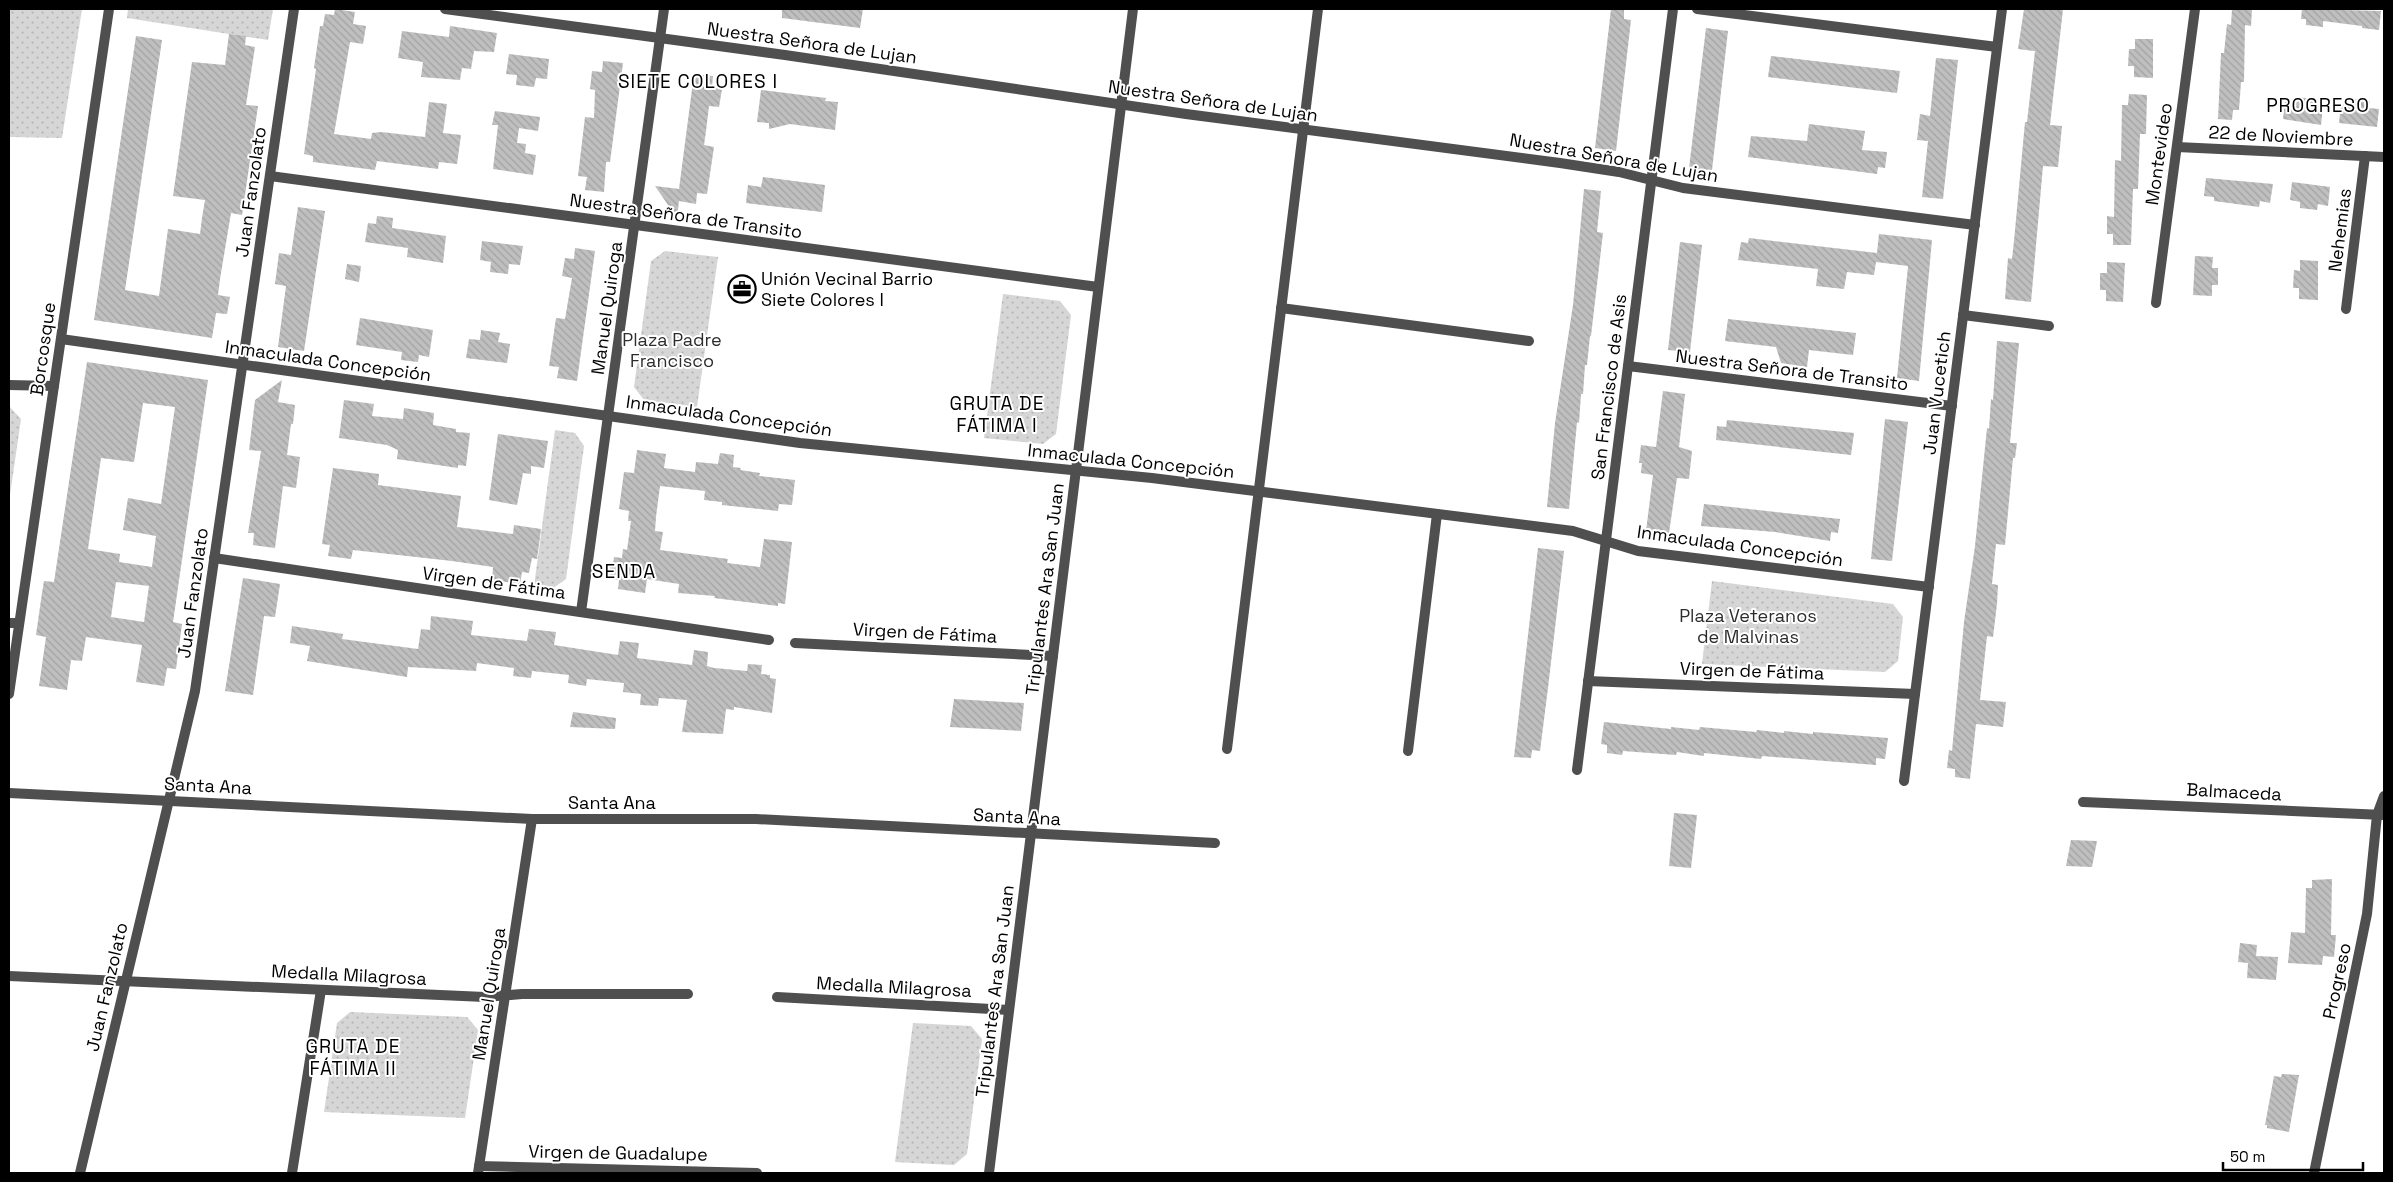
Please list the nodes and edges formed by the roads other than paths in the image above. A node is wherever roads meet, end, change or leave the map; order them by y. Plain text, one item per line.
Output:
1 (109, 9) edge
2 (294, 9) edge
3 (446, 9) edge
4 (664, 9) edge
5 (1133, 9) edge
6 (1318, 9) edge
7 (1672, 9) edge
8 (1697, 9) edge
9 (2002, 9) edge
10 (2195, 9) edge
11 (660, 38) junction
12 (1998, 47) junction
13 (1121, 105) junction
14 (1303, 130) junction
15 (2176, 147) junction
16 (2365, 156) junction
17 (2384, 157) edge
18 (270, 176) junction
19 (1651, 180) junction
20 (1975, 225) junction
21 (634, 226) junction
22 (1098, 287) junction
23 (2156, 303) dead end
24 (1281, 308) junction
25 (2346, 308) dead end
26 (1963, 315) junction
27 (2049, 326) dead end
28 (61, 340) junction
29 (1529, 341) dead end
30 (242, 365) junction
31 (1628, 366) junction
32 (9, 385) edge
33 (54, 386) junction
34 (1952, 406) junction
35 (608, 416) junction
36 (1076, 470) junction
37 (1258, 492) junction
38 (1437, 514) junction
39 (1605, 541) junction
40 (214, 558) junction
41 (1929, 587) junction
42 (581, 612) junction
43 (14, 623) edge
44 (769, 640) dead end
45 (796, 643) dead end
46 (1053, 656) junction
47 (1588, 681) junction
48 (9, 694) edge
49 (1915, 694) junction
50 (1227, 749) dead end
51 (1408, 751) dead end
52 (1577, 770) dead end
53 (1904, 781) dead end
54 (9, 793) edge
55 (2384, 796) edge
56 (169, 800) junction
57 (2083, 802) dead end
58 (2381, 815) edge
59 (532, 819) junction
60 (1031, 834) junction
61 (1215, 843) dead end
62 (9, 976) edge
63 (126, 981) junction
64 (321, 990) junction
65 (688, 994) dead end
66 (505, 996) junction
67 (777, 997) dead end
68 (1009, 1010) junction
69 (478, 1170) edge
70 (80, 1173) edge
71 (292, 1173) edge
72 (756, 1173) edge
73 (989, 1173) edge
74 (2314, 1173) edge

1 - 28 street, Borcosque
2 - 18 street, Juan Fanzolato
3 - 11 street, Nuestra Señora de Lujan
4 - 11 street, Manuel Quiroga
5 - 13 street, Tripulantes Ara San Juan
6 - 14 street
7 - 19 street, San Francisco de Asis
8 - 12 street
9 - 12 street, Juan Vucetich
10 - 15 street, Montevideo
11 - 13 street, Nuestra Señora de Lujan
11 - 21 street, Manuel Quiroga
12 - 20 street, Juan Vucetich
13 - 14 street, Nuestra Señora de Lujan
13 - 22 street, Tripulantes Ara San Juan
14 - 19 street, Nuestra Señora de Lujan
14 - 24 street
15 - 16 street, 22 de Noviembre
15 - 23 street, Montevideo
16 - 17 street, 22 de Noviembre
16 - 25 street, Nehemias
18 - 21 street, Nuestra Señora de Transito
18 - 30 street, Juan Fanzolato
19 - 20 street, Nuestra Señora de Lujan
19 - 31 street, San Francisco de Asis
20 - 26 street, Juan Vucetich
21 - 22 street, Nuestra Señora de Transito
21 - 35 street, Manuel Quiroga
22 - 36 street, Tripulantes Ara San Juan
24 - 29 street
24 - 37 street
26 - 27 street
26 - 34 street, Juan Vucetich
28 - 30 street, Inmaculada Concepción
28 - 33 street, Borcosque
30 - 35 street, Inmaculada Concepción
30 - 40 street, Juan Fanzolato
31 - 34 street, Nuestra Señora de Transito
31 - 39 street, San Francisco de Asis
32 - 33 street
33 - 43 street, Borcosque
34 - 41 street, Juan Vucetich
35 - 36 street, Inmaculada Concepción
35 - 42 street, Manuel Quiroga
36 - 37 street, Inmaculada Concepción
36 - 46 street, Tripulantes Ara San Juan
37 - 38 street, Inmaculada Concepción
37 - 50 street
38 - 39 street, Inmaculada Concepción
38 - 51 street
39 - 41 street, Inmaculada Concepción
39 - 47 street, San Francisco de Asis
40 - 42 street, Virgen de Fátima
40 - 56 street, Juan Fanzolato
41 - 49 street, Juan Vucetich
42 - 44 street, Virgen de Fátima
43 - 48 street, Borcosque
45 - 46 street, Virgen de Fátima
46 - 60 street, Tripulantes Ara San Juan
47 - 49 street, Virgen de Fátima
47 - 52 street, San Francisco de Asis
49 - 53 street, Juan Vucetich
54 - 56 street, Santa Ana
55 - 58 street, Progreso
56 - 59 street, Santa Ana
56 - 63 street, Juan Fanzolato
57 - 58 street, Balmaceda
58 - 74 street, Progreso
59 - 60 street, Santa Ana
59 - 66 street, Manuel Quiroga
60 - 61 street, Santa Ana
60 - 68 street, Tripulantes Ara San Juan
62 - 63 street, Medalla Milagrosa
63 - 64 street, Medalla Milagrosa
63 - 70 street, Juan Fanzolato
64 - 66 street, Medalla Milagrosa
64 - 71 street
65 - 66 street, Medalla Milagrosa
66 - 69 street, Manuel Quiroga
67 - 68 street, Medalla Milagrosa
68 - 73 street, Tripulantes Ara San Juan
69 - 72 street, Virgen de Guadalupe

